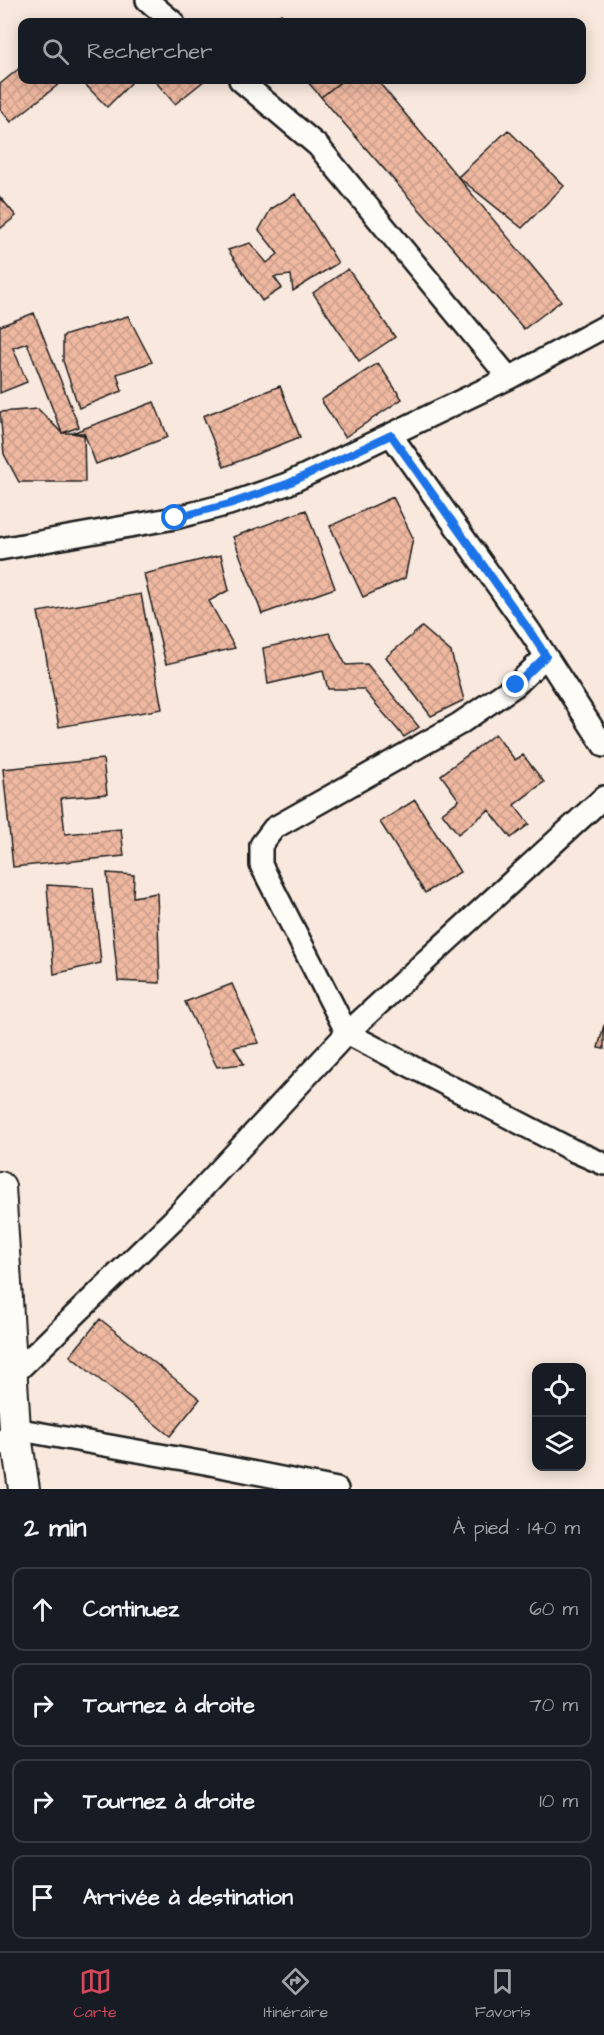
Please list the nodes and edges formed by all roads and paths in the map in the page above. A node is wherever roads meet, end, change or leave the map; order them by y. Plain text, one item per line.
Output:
1 (147, 0) edge
2 (168, 18) edge
3 (245, 84) edge
4 (604, 327) edge
5 (509, 378) junction
6 (391, 435) junction
7 (0, 549) edge
8 (546, 656) junction
9 (604, 746) edge
10 (604, 797) edge
11 (347, 1033) junction
12 (604, 1164) edge
13 (0, 1187) edge
14 (13, 1376) junction
15 (8, 1436) edge
16 (24, 1489) edge
17 (337, 1489) edge

1 - 2 street
3 - 5 street
4 - 5 street
5 - 6 street
6 - 7 street
6 - 8 street
8 - 9 street
8 - 11 street
10 - 11 street
11 - 12 street
11 - 14 street
13 - 14 main road
14 - 15 main road
15 - 16 main road
15 - 17 street

